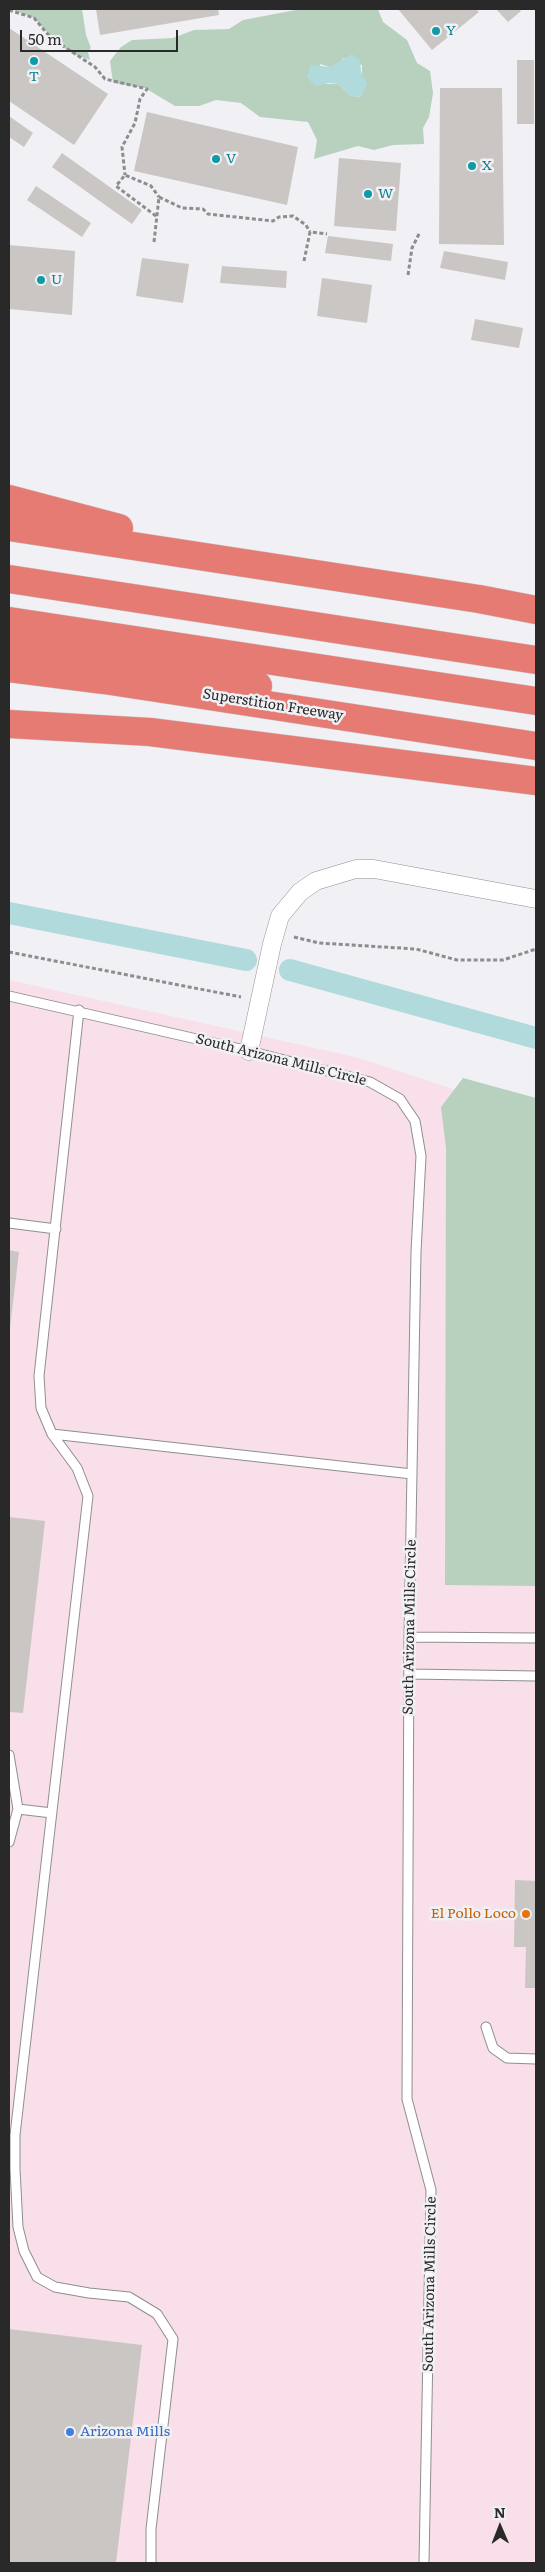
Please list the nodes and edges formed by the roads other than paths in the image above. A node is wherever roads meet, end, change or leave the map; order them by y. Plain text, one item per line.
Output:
1 (9, 499) edge
2 (9, 527) edge
3 (278, 569) junction
4 (9, 579) edge
5 (536, 610) edge
6 (9, 621) edge
7 (9, 648) edge
8 (536, 660) edge
9 (9, 668) edge
10 (536, 701) edge
11 (9, 724) edge
12 (525, 744) edge
13 (529, 780) edge
14 (536, 899) edge
15 (9, 996) edge
16 (79, 1010) junction
17 (248, 1050) junction
18 (9, 1223) edge
19 (56, 1228) junction
20 (52, 1434) junction
21 (412, 1474) junction
22 (409, 1637) junction
23 (536, 1638) edge
24 (410, 1674) junction
25 (536, 1676) edge
26 (9, 1755) edge
27 (18, 1810) junction
28 (52, 1813) junction
29 (9, 1842) edge
30 (486, 2027) dead end
31 (536, 2059) edge
32 (9, 2225) edge
33 (18, 2227) junction
34 (151, 2563) edge
35 (424, 2563) edge

1 - 3 highway
2 - 3 highway
3 - 5 highway
4 - 8 highway
6 - 10 highway
7 - 12 highway
9 - 12 highway, Superstition Freeway
11 - 13 highway
14 - 17 street
15 - 16 lane, South Arizona Mills Circle
16 - 17 lane, South Arizona Mills Circle
16 - 19 lane
17 - 21 lane, South Arizona Mills Circle
18 - 19 lane
19 - 20 lane
20 - 21 lane
20 - 28 lane
21 - 22 lane, South Arizona Mills Circle
22 - 23 lane
22 - 24 lane, South Arizona Mills Circle
24 - 25 lane
24 - 35 lane, South Arizona Mills Circle
26 - 27 lane
27 - 28 lane
27 - 29 lane
28 - 33 lane
30 - 31 lane
32 - 33 lane
33 - 34 lane

